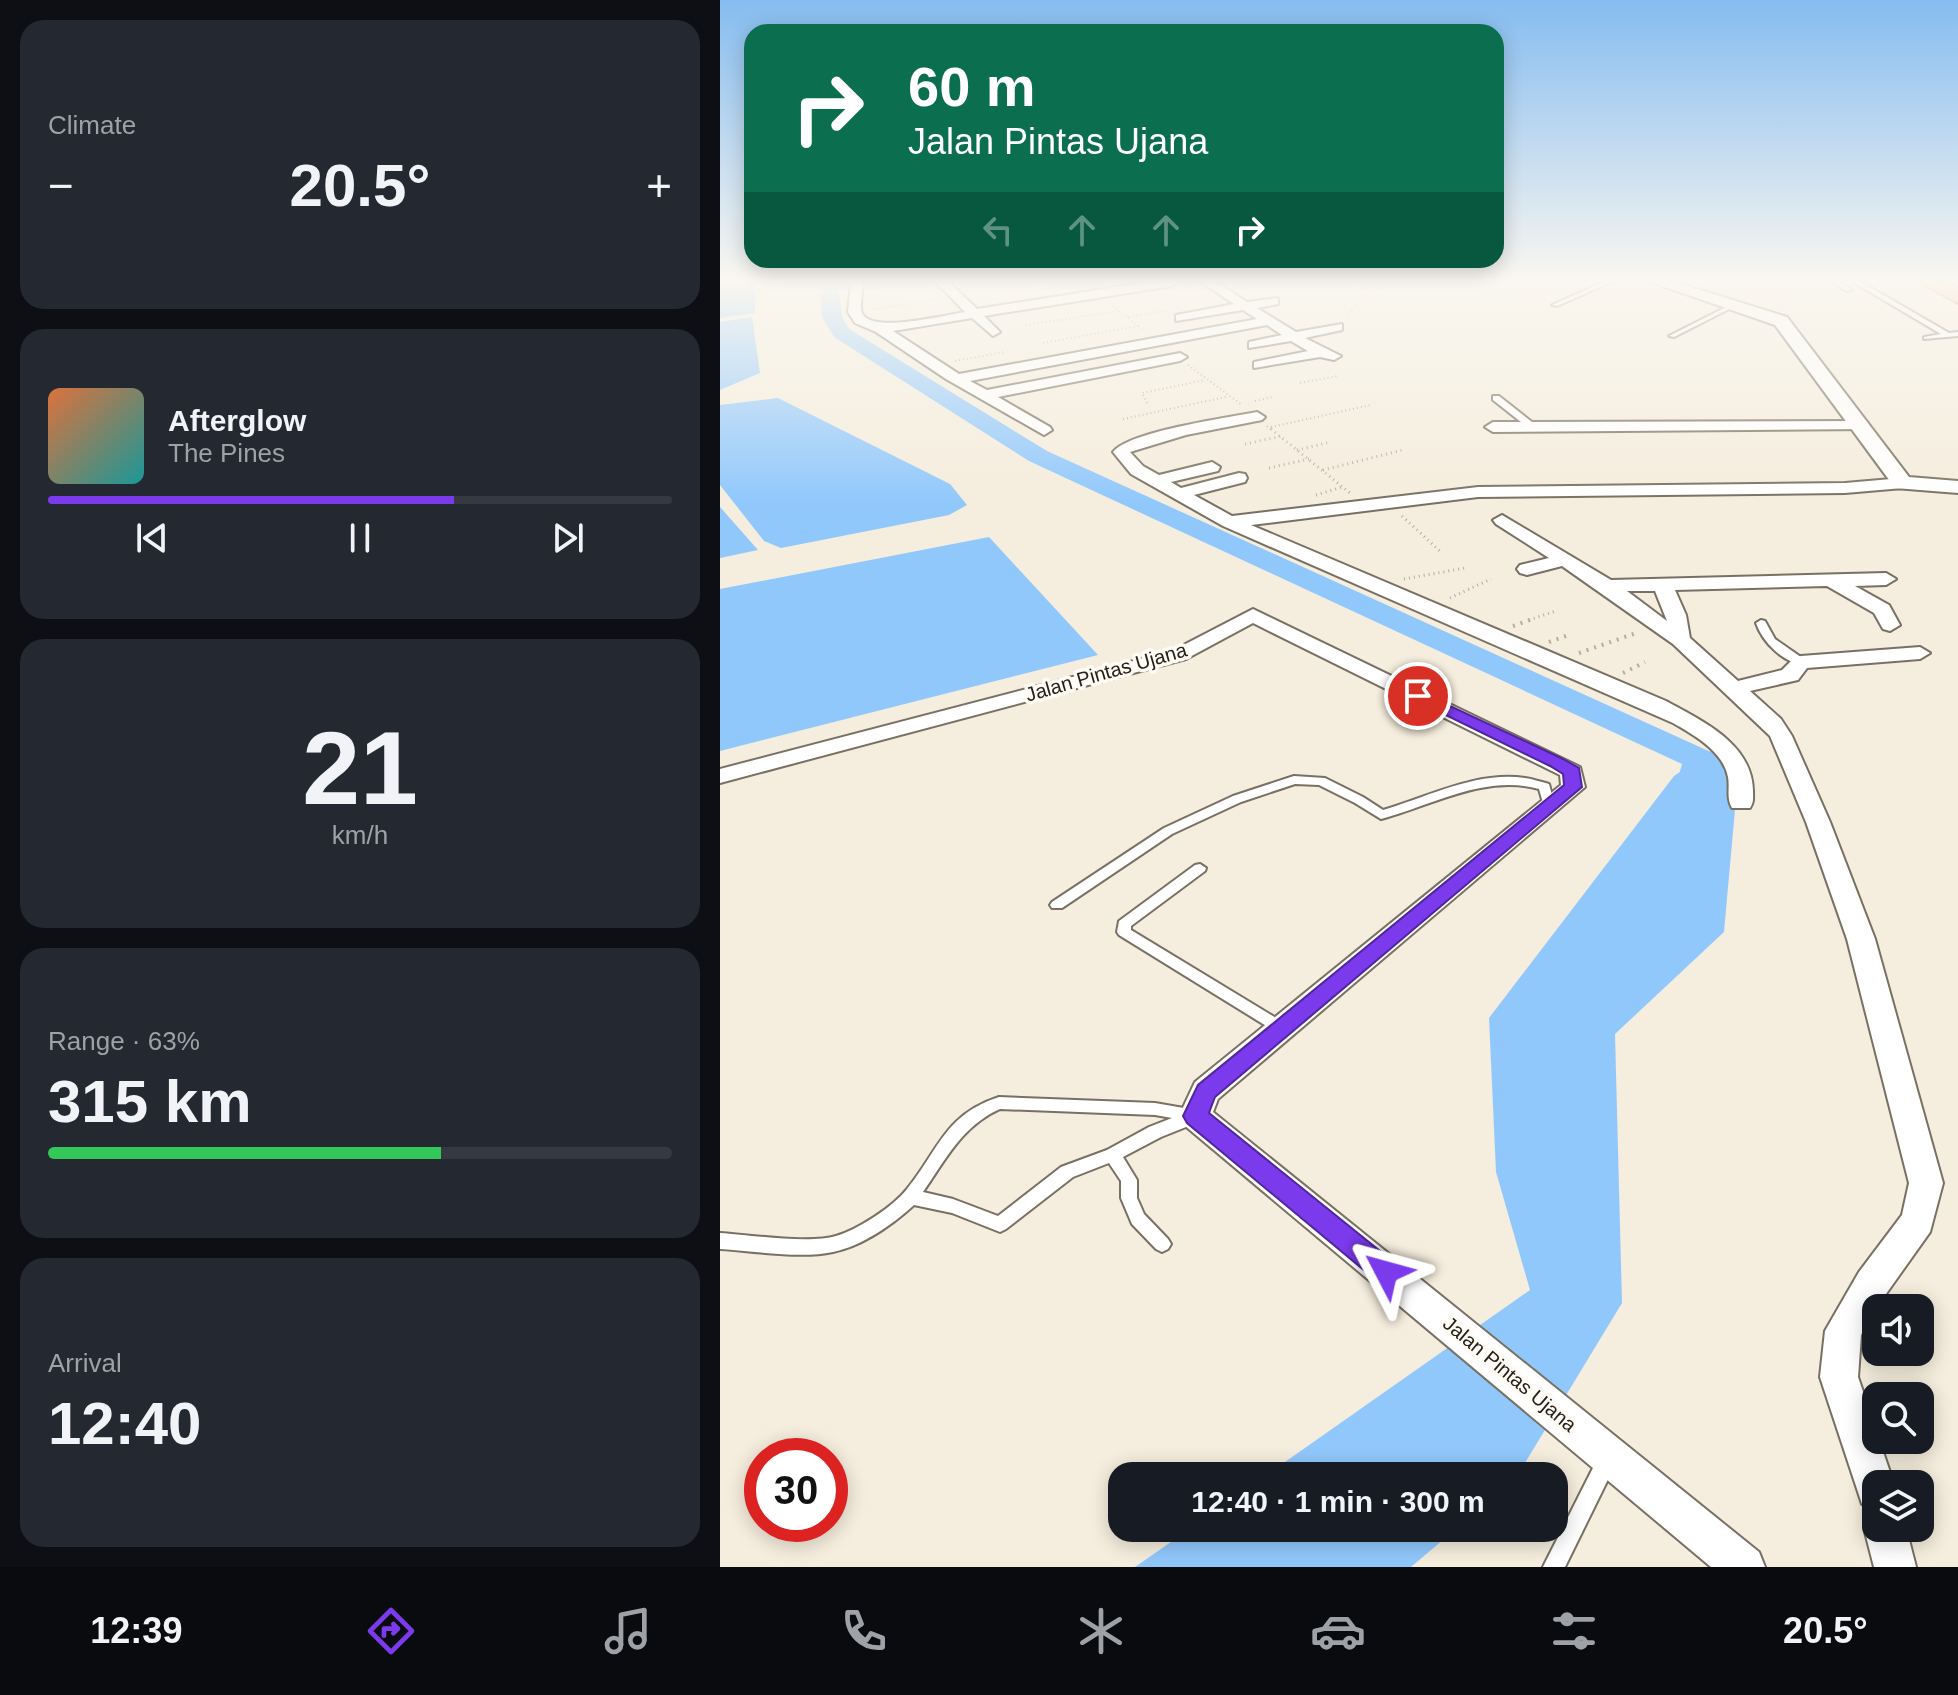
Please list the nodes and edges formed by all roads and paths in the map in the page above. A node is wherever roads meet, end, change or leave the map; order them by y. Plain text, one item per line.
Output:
1 (920, 355) edge
2 (986, 355) edge
3 (1087, 355) edge
4 (1326, 355) edge
5 (1807, 355) edge
6 (1180, 357) joint
7 (933, 364) junction
8 (1259, 365) dead end
9 (1338, 376) dead end
10 (957, 379) junction
11 (1205, 380) junction
12 (1300, 383) dead end
13 (1042, 384) junction
14 (986, 395) junction
15 (1056, 397) dead end
16 (1227, 397) junction
17 (1496, 398) dead end
18 (1147, 403) dead end
19 (1371, 405) dead end
20 (1123, 419) dead end
21 (1263, 422) junction
22 (1862, 426) junction
23 (1493, 427) dead end
24 (1534, 428) junction
25 (1044, 430) dead end
26 (1282, 436) junction
27 (1331, 442) dead end
28 (1245, 444) dead end
29 (1297, 450) junction
30 (1403, 450) dead end
31 (1309, 459) junction
32 (1167, 463) dead end
33 (1212, 467) dead end
34 (1269, 468) dead end
35 (1137, 470) junction
36 (1323, 470) junction
37 (1239, 478) dead end
38 (1157, 481) junction
39 (1903, 483) junction
40 (1958, 487) edge
41 (1478, 492) junction
42 (1182, 493) junction
43 (1386, 501) junction
44 (1365, 504) junction
45 (1229, 522) junction
46 (1442, 553) dead end
47 (1565, 559) junction
48 (1465, 568) dead end
49 (1527, 569) dead end
50 (1491, 579) dead end
51 (1886, 579) dead end
52 (1832, 580) junction
53 (1374, 584) junction
54 (1662, 584) junction
55 (1607, 586) junction
56 (1430, 608) junction
57 (1556, 611) dead end
58 (1761, 623) dead end
59 (1890, 625) dead end
60 (1670, 633) junction
61 (1490, 634) junction
62 (1581, 651) dead end
63 (1920, 653) dead end
64 (1801, 662) junction
65 (1732, 689) junction
66 (720, 776) edge
67 (1741, 803) dead end
68 (1549, 807) junction
69 (1200, 868) dead end
70 (1057, 905) dead end
71 (1281, 1028) junction
72 (1195, 1116) junction
73 (1113, 1155) junction
74 (911, 1197) junction
75 (720, 1241) edge
76 (1162, 1244) dead end
77 (1610, 1456) junction
78 (1869, 1470) edge
79 (1889, 1542) edge
80 (1554, 1567) edge
81 (1744, 1567) edge
82 (1895, 1567) edge

1 - 7 street
2 - 7 path
3 - 10 street
4 - 8 street
5 - 22 street
6 - 11 path
6 - 13 street
7 - 10 street
9 - 12 path
10 - 14 street
11 - 16 path
11 - 18 path
13 - 14 street
13 - 15 street
14 - 25 street
16 - 20 path
16 - 21 path
17 - 24 lane
19 - 21 path
21 - 26 path
21 - 35 street
22 - 24 street
22 - 39 street
23 - 24 street
26 - 28 path
26 - 29 path
27 - 29 path
29 - 31 path
30 - 36 path
31 - 34 path
31 - 36 path
32 - 35 street
33 - 38 street
35 - 38 street
36 - 44 path
37 - 42 street
38 - 42 street
39 - 40 street
39 - 41 street
41 - 43 street
41 - 47 street
42 - 45 street
43 - 44 street
43 - 46 path
44 - 45 street
45 - 53 street
47 - 49 street
47 - 55 street
48 - 53 path
50 - 56 path
51 - 52 street
52 - 54 street
52 - 59 street
53 - 56 street
54 - 55 street
54 - 60 street
55 - 60 street
56 - 61 street
57 - 61 path
58 - 64 lane
60 - 62 path
60 - 65 street
61 - 67 street
63 - 64 street
64 - 65 street
65 - 78 street
66 - 68 street, Jalan Pintas Ujana
68 - 70 lane
68 - 71 street, Jalan Pintas Ujana
69 - 71 lane
71 - 72 street, Jalan Pintas Ujana
72 - 73 lane
72 - 74 lane
72 - 77 street, Jalan Pintas Ujana
73 - 74 lane
73 - 76 lane
74 - 75 lane
77 - 80 lane
77 - 81 street, Jalan Pintas Ujana
79 - 82 street

